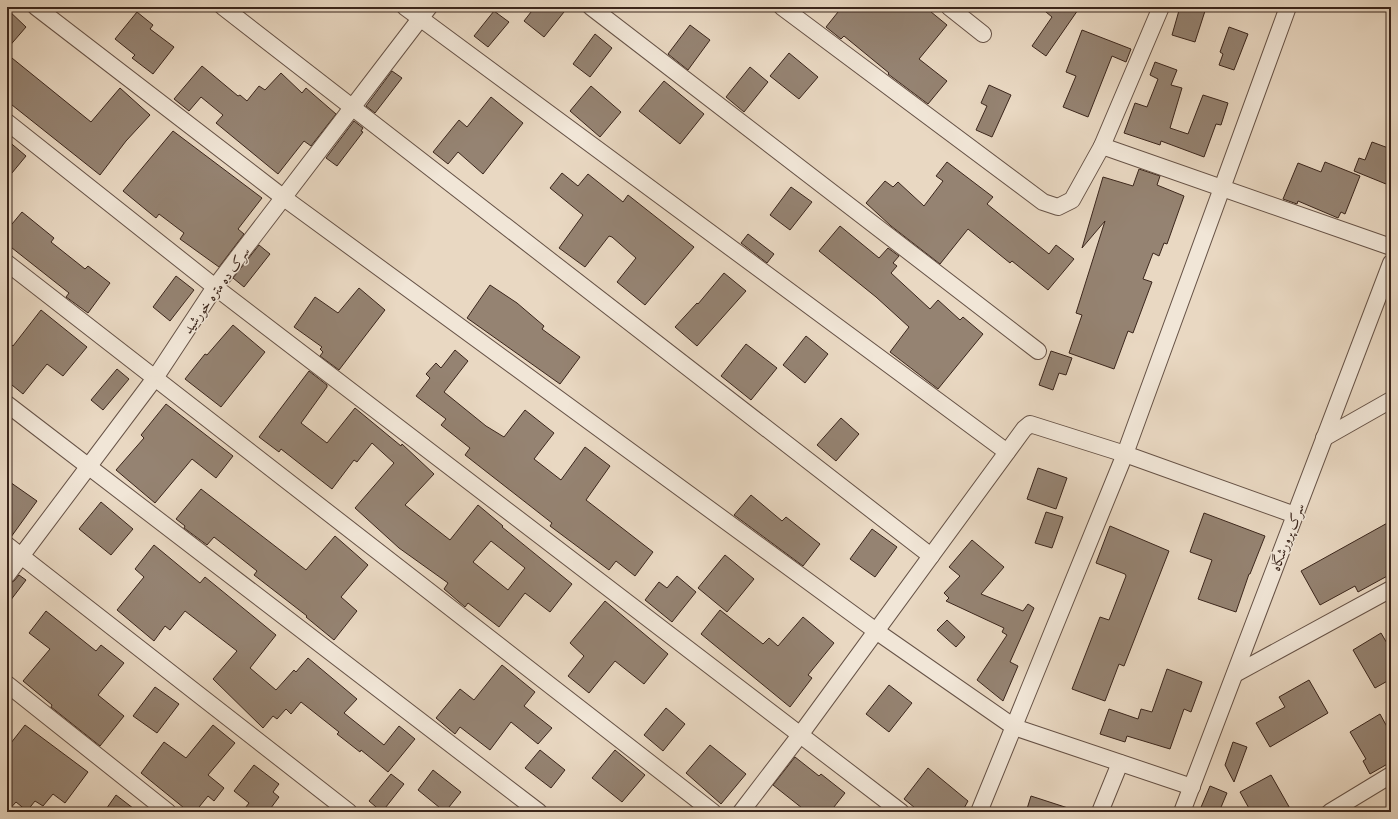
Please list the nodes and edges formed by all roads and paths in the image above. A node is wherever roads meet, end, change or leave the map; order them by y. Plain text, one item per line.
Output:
1 (36, 7) edge
2 (222, 7) edge
3 (405, 7) edge
4 (590, 7) edge
5 (782, 7) edge
6 (949, 7) edge
7 (1161, 7) edge
8 (1288, 7) edge
9 (425, 13) edge
10 (983, 34) dead end
11 (351, 108) junction
12 (7, 122) edge
13 (1102, 146) junction
14 (1221, 188) junction
15 (284, 198) junction
16 (1391, 247) edge
17 (1391, 262) edge
18 (7, 263) edge
19 (215, 287) junction
20 (1038, 351) dead end
21 (155, 378) junction
22 (1391, 400) edge
23 (7, 404) edge
24 (1324, 438) junction
25 (1007, 452) junction
26 (1125, 454) junction
27 (88, 466) junction
28 (1295, 515) junction
29 (7, 545) edge
30 (22, 556) junction
31 (931, 556) junction
32 (7, 575) edge
33 (1391, 589) edge
34 (876, 631) junction
35 (1234, 674) junction
36 (7, 684) edge
37 (1014, 727) junction
38 (800, 735) junction
39 (1120, 763) junction
40 (1391, 775) edge
41 (1192, 787) junction
42 (168, 812) edge
43 (349, 812) edge
44 (539, 812) edge
45 (713, 812) edge
46 (741, 812) edge
47 (901, 812) edge
48 (979, 812) edge
49 (1100, 812) edge
50 (1182, 812) edge
51 (1330, 812) edge

1 - 15 street
2 - 11 street
3 - 9 street
4 - 20 street
5 - 13 street
6 - 10 street
7 - 13 street
8 - 14 street
9 - 11 street, سرک ده متره خورشید
9 - 25 street
11 - 15 street, سرک ده متره خورشید
11 - 31 street
12 - 19 street
13 - 14 street
14 - 16 street
14 - 26 street
15 - 19 street, سرک ده متره خورشید
15 - 34 street
17 - 24 street, سرک پرورشگاه
18 - 21 street
19 - 21 street, سرک ده متره خورشید
19 - 38 street
21 - 27 street, سرک ده متره خورشید
21 - 45 street
22 - 24 street
23 - 27 street
24 - 28 street, سرک پرورشگاه
25 - 26 street
25 - 31 street
26 - 28 street
26 - 37 street
27 - 30 street, سرک ده متره خورشید
27 - 44 street
28 - 35 street, سرک پرورشگاه
29 - 30 street
30 - 32 street, سرک ده متره خورشید
30 - 43 street
31 - 34 street
33 - 35 street
34 - 37 street
34 - 38 street
35 - 41 street, سرک پرورشگاه
36 - 42 street
37 - 39 street
37 - 48 street
38 - 46 street
38 - 47 street
39 - 41 street
39 - 49 street
40 - 51 street
41 - 50 street, سرک پرورشگاه

